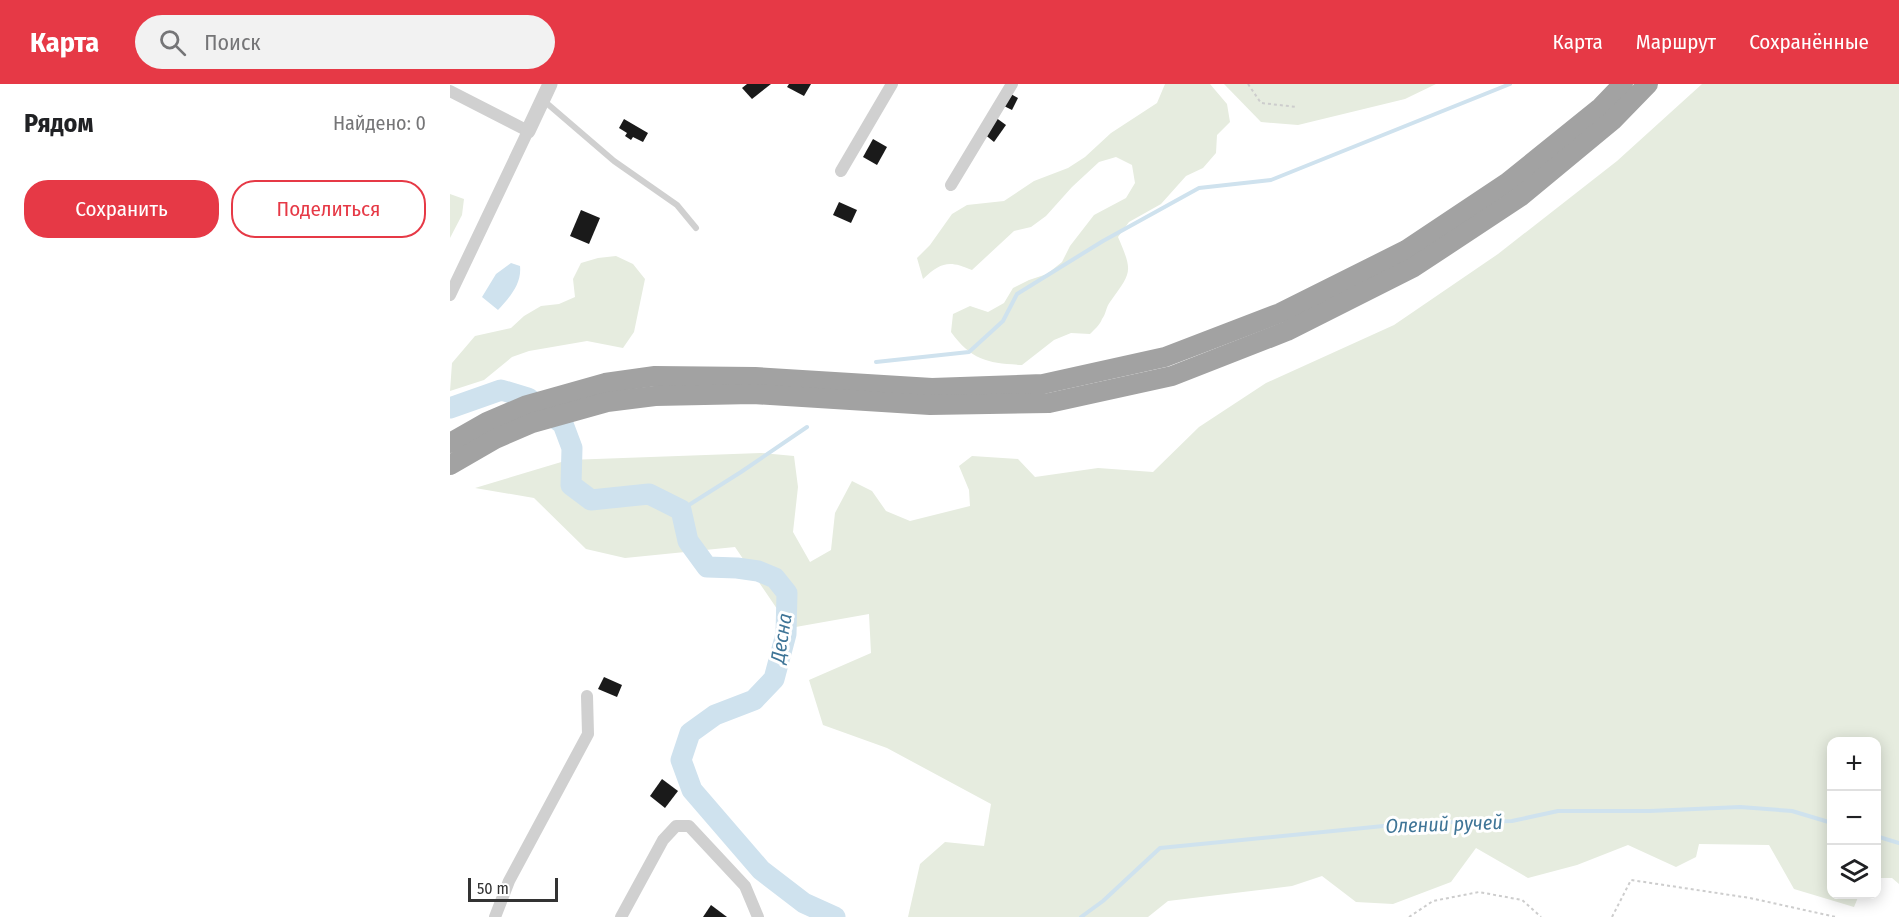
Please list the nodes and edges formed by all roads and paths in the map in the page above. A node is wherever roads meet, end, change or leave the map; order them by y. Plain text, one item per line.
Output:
1 (550, 84) edge
2 (892, 84) edge
3 (1012, 84) edge
4 (1248, 84) edge
5 (1623, 84) edge
6 (1648, 84) edge
7 (450, 91) edge
8 (543, 100) junction
9 (1297, 107) dead end
10 (528, 131) junction
11 (841, 171) dead end
12 (951, 185) dead end
13 (696, 228) dead end
14 (450, 296) edge
15 (655, 386) junction
16 (450, 443) edge
17 (450, 465) edge
18 (587, 696) dead end
19 (495, 917) edge
20 (621, 917) edge
21 (758, 917) edge
22 (1409, 917) edge
23 (1541, 917) edge
24 (1612, 917) edge
25 (1836, 917) edge

1 - 8 street
2 - 11 street
3 - 12 street
4 - 9 path
5 - 15 highway
6 - 15 highway
7 - 10 street
8 - 10 street
8 - 13 lane
10 - 14 street
15 - 16 highway
15 - 17 highway
18 - 19 street
20 - 21 street
22 - 23 path
24 - 25 path

